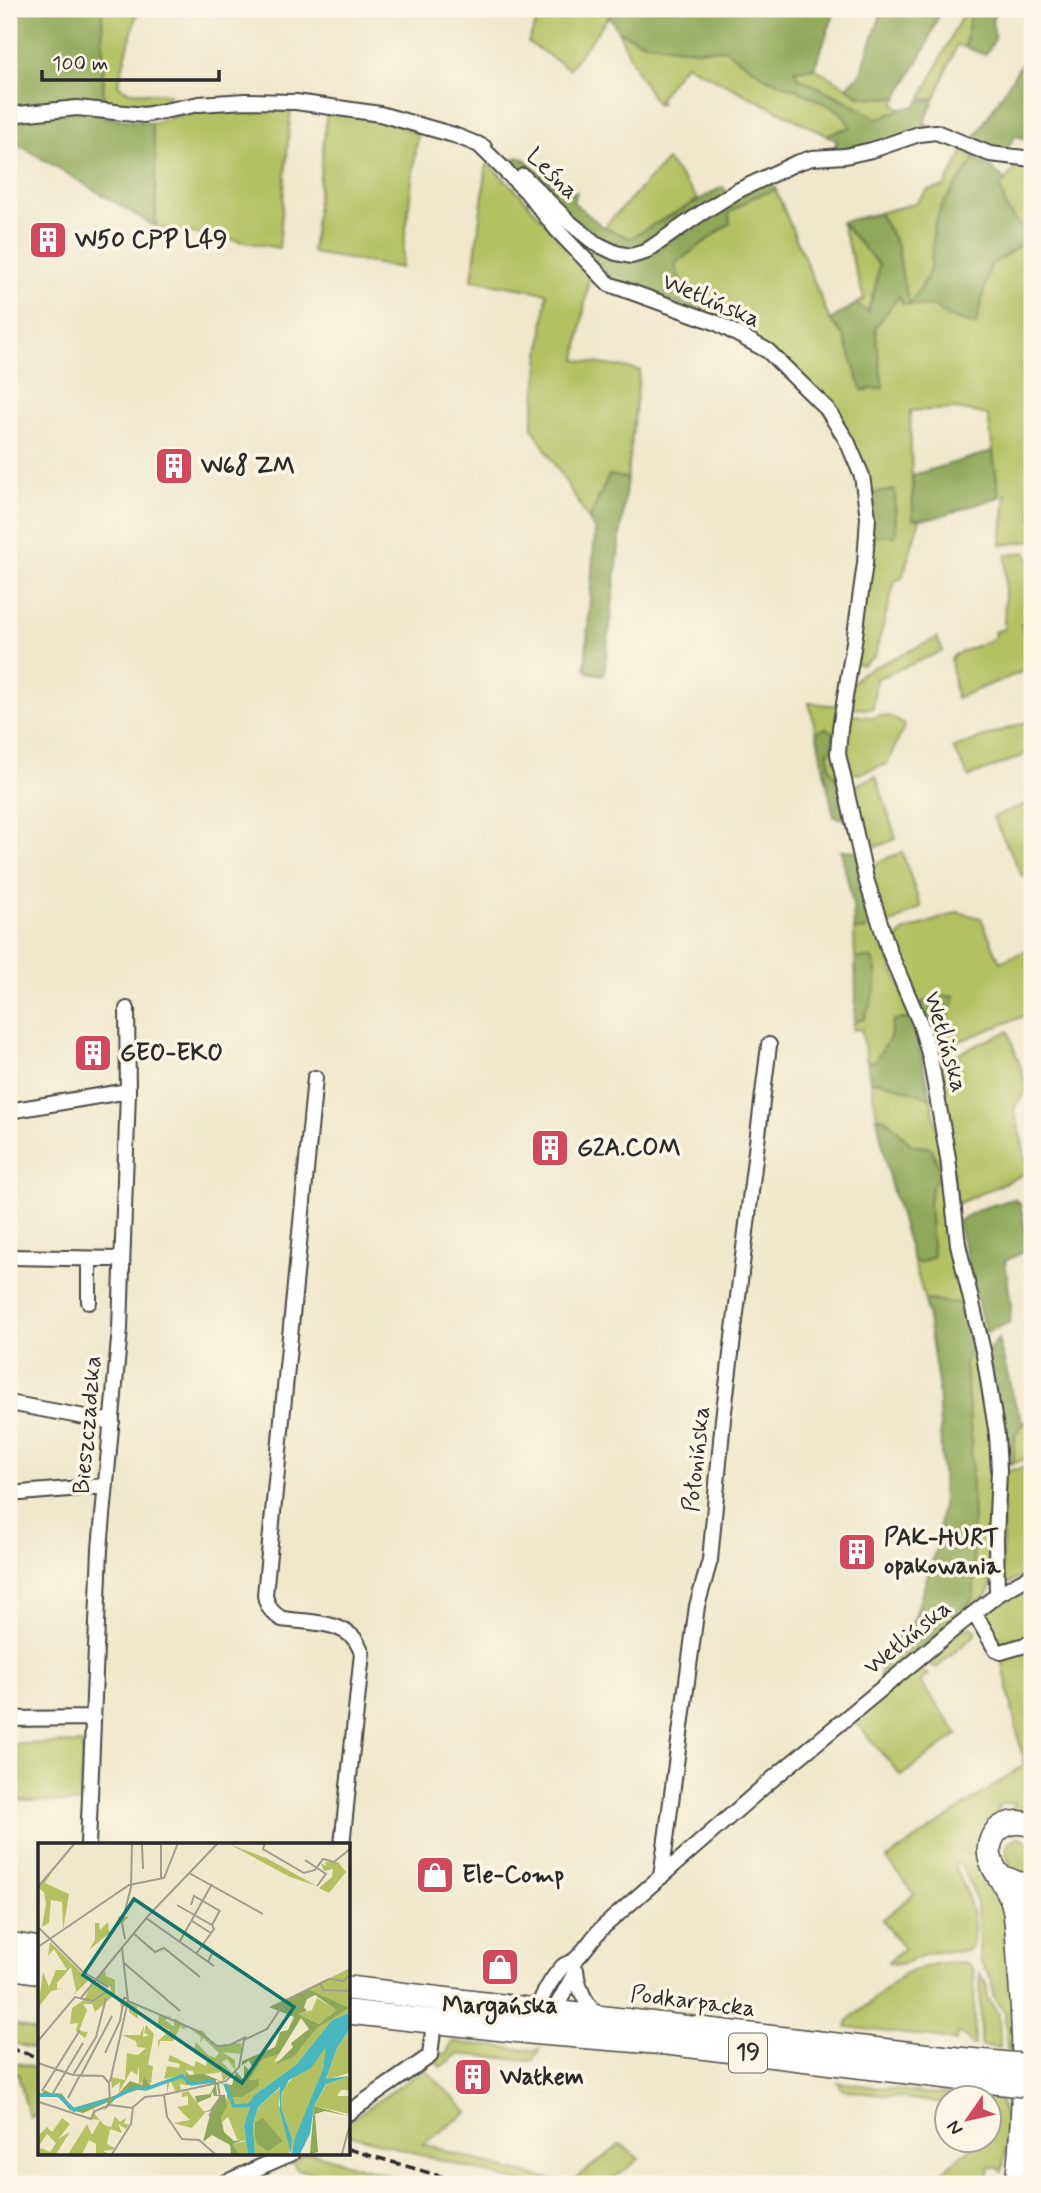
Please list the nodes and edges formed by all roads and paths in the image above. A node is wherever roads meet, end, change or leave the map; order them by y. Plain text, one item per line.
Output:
1 (9, 115) edge
2 (478, 144) junction
3 (1032, 159) edge
4 (127, 1009) dead end
5 (769, 1045) dead end
6 (315, 1078) dead end
7 (128, 1091) junction
8 (9, 1111) edge
9 (14, 1257) edge
10 (89, 1258) junction
11 (121, 1259) junction
12 (89, 1302) dead end
13 (9, 1403) edge
14 (112, 1422) junction
15 (105, 1486) junction
16 (9, 1494) edge
17 (1032, 1575) edge
18 (997, 1595) junction
19 (975, 1614) junction
20 (1032, 1643) edge
21 (93, 1718) junction
22 (9, 1719) edge
23 (1032, 1825) edge
24 (88, 1843) edge
25 (342, 1843) edge
26 (999, 1876) junction
27 (661, 1877) junction
28 (1032, 1884) edge
29 (9, 1944) edge
30 (38, 1949) edge
31 (576, 1965) junction
32 (9, 1967) edge
33 (38, 1972) edge
34 (350, 1987) edge
35 (545, 2011) junction
36 (350, 2012) edge
37 (600, 2017) junction
38 (434, 2022) junction
39 (540, 2033) junction
40 (1032, 2066) edge
41 (957, 2068) junction
42 (1032, 2086) edge
43 (350, 2112) edge
44 (290, 2154) edge
45 (222, 2184) edge
46 (1017, 2184) edge

1 - 2 street, Leśna
2 - 3 street, Leśna
2 - 18 street, Wetlińska
4 - 7 street, Bieszczadzka
5 - 27 street, Połonińska
6 - 25 street
7 - 8 street
7 - 11 street, Bieszczadzka
9 - 10 street
10 - 11 street
10 - 12 street
11 - 14 street, Bieszczadzka
13 - 14 street
14 - 15 street, Bieszczadzka
15 - 16 street
15 - 21 street, Bieszczadzka
17 - 18 street
18 - 19 street, Wetlińska
19 - 20 street
19 - 27 street, Wetlińska
21 - 22 street
21 - 24 street, Bieszczadzka
23 - 26 main road
26 - 28 main road
26 - 46 main road
27 - 31 street, Wetlińska
29 - 30 main road
31 - 35 street, Wetlińska
31 - 37 street
32 - 33 main road
34 - 35 main road, Podkarpacka / 19
35 - 37 main road, Podkarpacka / 19
35 - 39 street, Wetlińska
36 - 38 main road, Podkarpacka / 19
37 - 41 main road, Podkarpacka / 19
38 - 39 main road, Podkarpacka / 19
38 - 43 street
39 - 41 main road, Podkarpacka / 19
40 - 41 main road, Podkarpacka / 19, bridge
41 - 42 main road, Podkarpacka / 19, bridge
44 - 45 street

